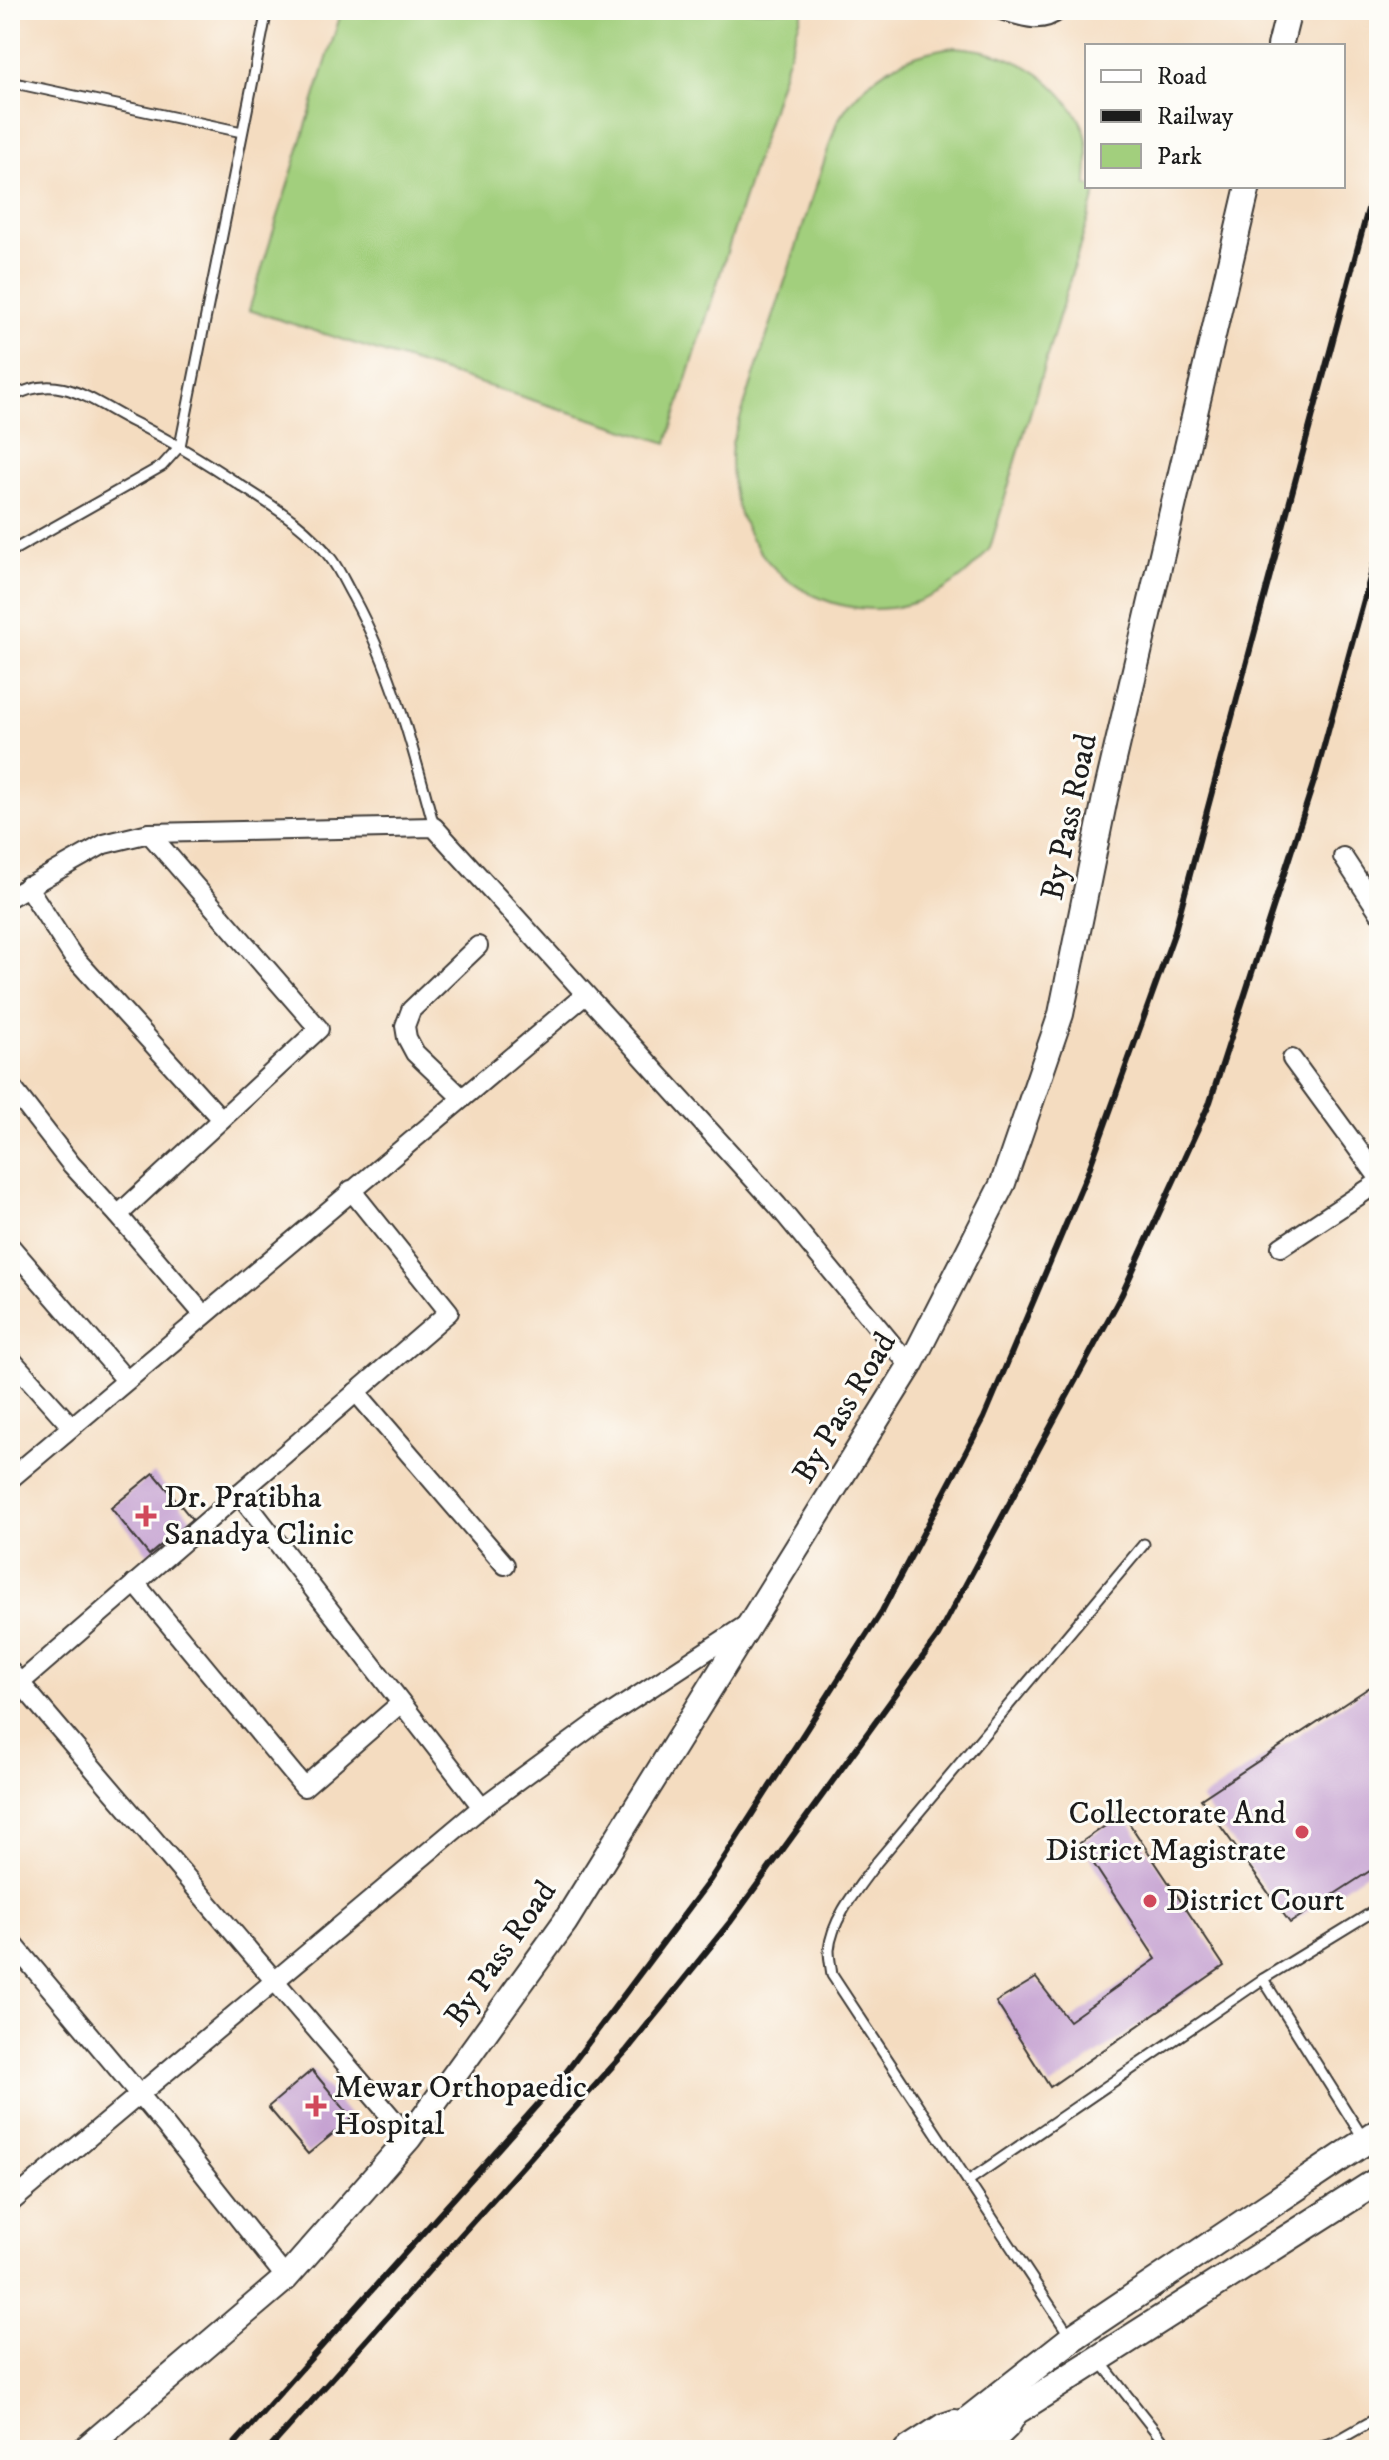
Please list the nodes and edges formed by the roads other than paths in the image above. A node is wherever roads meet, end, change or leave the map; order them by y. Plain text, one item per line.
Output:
1 (267, 10) edge
2 (1001, 10) edge
3 (1059, 10) edge
4 (1289, 10) edge
5 (1280, 44) edge
6 (10, 82) edge
7 (242, 132) junction
8 (1248, 188) edge
9 (10, 398) edge
10 (180, 446) junction
11 (10, 552) edge
12 (434, 827) junction
13 (149, 833) junction
14 (1343, 857) dead end
15 (27, 886) junction
16 (10, 897) edge
17 (1379, 912) edge
18 (478, 946) dead end
19 (585, 995) junction
20 (1292, 1059) dead end
21 (10, 1085) edge
22 (462, 1098) junction
23 (221, 1119) junction
24 (1379, 1180) edge
25 (351, 1190) junction
26 (118, 1215) junction
27 (10, 1246) edge
28 (1281, 1247) dead end
29 (203, 1314) junction
30 (10, 1358) edge
31 (910, 1366) junction
32 (126, 1380) junction
33 (356, 1392) junction
34 (71, 1426) junction
35 (10, 1479) edge
36 (239, 1493) junction
37 (1144, 1544) dead end
38 (505, 1565) dead end
39 (135, 1583) junction
40 (752, 1621) junction
41 (15, 1677) edge
42 (401, 1703) junction
43 (482, 1807) junction
44 (1379, 1908) edge
45 (10, 1940) edge
46 (1263, 1979) junction
47 (274, 1981) junction
48 (139, 2095) junction
49 (1372, 2136) edge
50 (409, 2138) junction
51 (1379, 2180) edge
52 (968, 2181) junction
53 (10, 2203) edge
54 (1192, 2258) junction
55 (286, 2278) junction
56 (1212, 2286) junction
57 (1072, 2338) junction
58 (1098, 2359) junction
59 (1024, 2407) junction
60 (976, 2415) junction
61 (1379, 2417) edge
62 (84, 2450) edge
63 (906, 2450) edge
64 (930, 2450) edge
65 (947, 2450) edge
66 (987, 2450) edge
67 (1170, 2450) edge
68 (1307, 2450) edge

1 - 7 lane
2 - 3 street
4 - 5 street
6 - 7 lane
7 - 10 lane
8 - 31 street, By Pass Road
9 - 10 lane
10 - 11 lane
10 - 12 lane
12 - 13 street
12 - 19 street
13 - 15 street
13 - 23 street
14 - 17 street
15 - 16 street
15 - 23 street
18 - 22 street
19 - 22 street
19 - 31 street
20 - 24 street
21 - 26 street
22 - 25 street
23 - 26 street
24 - 28 street
25 - 29 street
25 - 33 street
26 - 29 street
27 - 32 street
29 - 32 street
30 - 34 street
31 - 40 street, By Pass Road
32 - 34 street
33 - 36 street
33 - 38 street
34 - 35 street
36 - 39 street
36 - 42 street
37 - 52 lane
39 - 41 street
39 - 42 street
40 - 43 street
40 - 50 street, By Pass Road
41 - 47 street
42 - 43 street
43 - 47 street
44 - 46 lane
45 - 48 street
46 - 49 lane
46 - 52 lane
47 - 48 street
47 - 50 street
48 - 53 street
48 - 55 street
49 - 54 main road
50 - 55 street, By Pass Road
51 - 56 main road
52 - 57 lane
54 - 56 main road
54 - 57 main road
55 - 62 street, By Pass Road
56 - 58 main road
57 - 60 main road
58 - 59 main road
58 - 67 lane
59 - 65 main road
59 - 66 street
60 - 63 street
60 - 64 main road
61 - 68 lane

